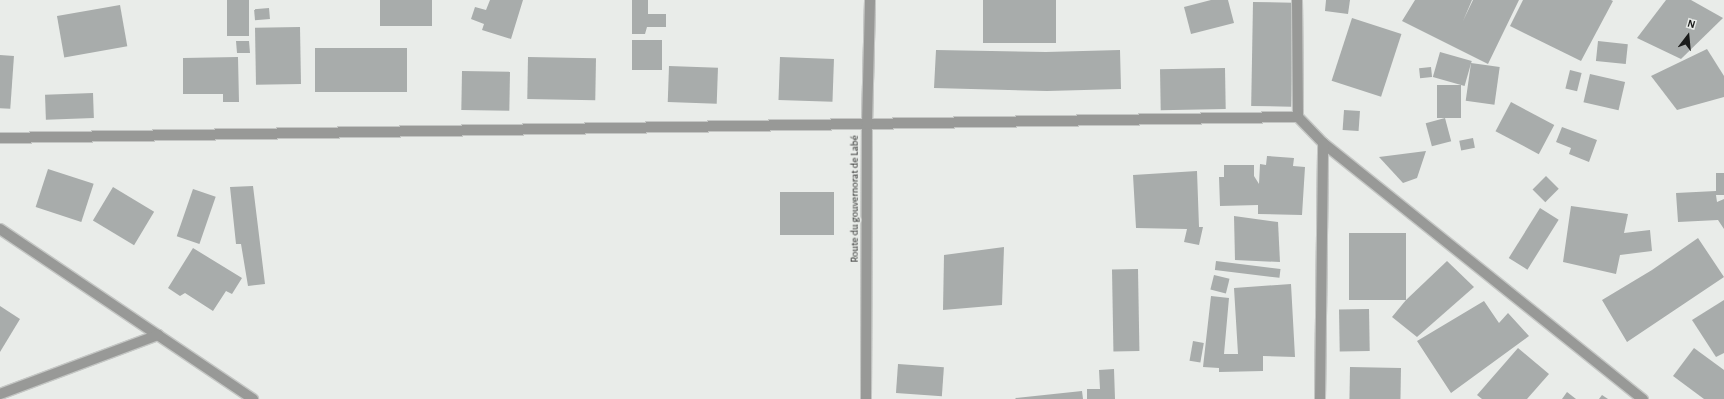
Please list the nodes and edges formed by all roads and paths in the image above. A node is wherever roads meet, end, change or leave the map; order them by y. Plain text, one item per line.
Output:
1 (870, 0) edge
2 (1297, 0) edge
3 (1298, 117) junction
4 (867, 124) junction
5 (0, 138) edge
6 (1323, 143) junction
7 (0, 229) edge
8 (158, 335) junction
9 (0, 394) edge
10 (253, 399) edge
11 (866, 399) edge
12 (1320, 399) edge
13 (1643, 399) edge

1 - 4 street, Route du gouvernorat de Labé
2 - 3 street
3 - 4 street
3 - 6 street
4 - 5 street
4 - 11 street, Route du gouvernorat de Labé
6 - 12 street
6 - 13 street
7 - 8 street
8 - 9 street
8 - 10 street

